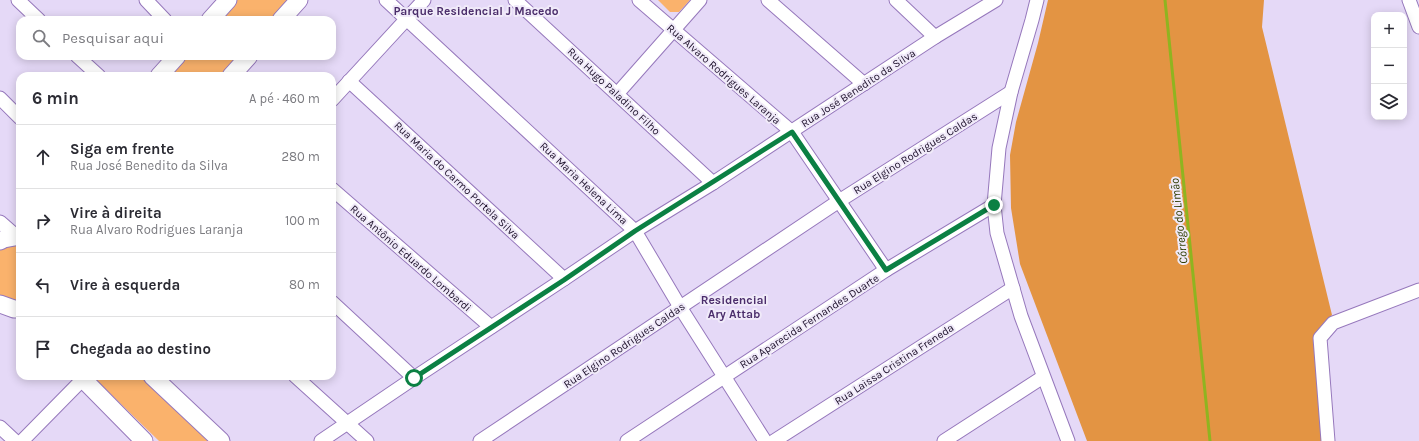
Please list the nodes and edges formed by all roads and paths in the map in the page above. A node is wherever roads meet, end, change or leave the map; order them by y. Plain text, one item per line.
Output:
1 (18, 0) edge
2 (146, 0) edge
3 (228, 0) edge
4 (299, 0) edge
5 (386, 0) edge
6 (424, 0) edge
7 (515, 0) edge
8 (639, 0) edge
9 (700, 0) edge
10 (768, 0) edge
11 (896, 0) edge
12 (996, 0) edge
13 (1037, 0) edge
14 (1409, 0) edge
15 (35, 16) edge
16 (162, 16) edge
17 (214, 16) edge
18 (285, 16) edge
19 (407, 18) junction
20 (1419, 27) edge
21 (673, 30) junction
22 (935, 37) junction
23 (81, 60) edge
24 (173, 60) edge
25 (245, 60) edge
26 (94, 72) edge
27 (163, 72) edge
28 (235, 72) edge
29 (350, 81) junction
30 (864, 84) junction
31 (1011, 92) junction
32 (617, 94) junction
33 (336, 96) edge
34 (0, 98) edge
35 (16, 114) edge
36 (792, 132) junction
37 (713, 183) junction
38 (336, 191) edge
39 (839, 201) junction
40 (994, 205) junction
41 (0, 222) edge
42 (635, 231) junction
43 (15, 237) edge
44 (886, 270) junction
45 (564, 280) junction
46 (1013, 288) junction
47 (1419, 290) edge
48 (336, 306) edge
49 (680, 307) junction
50 (491, 327) junction
51 (725, 376) junction
52 (1043, 377) junction
53 (414, 378) junction
54 (79, 380) edge
55 (83, 380) edge
56 (156, 380) edge
57 (299, 380) edge
58 (346, 423) junction
59 (0, 426) edge
60 (15, 441) edge
61 (22, 441) edge
62 (144, 441) edge
63 (221, 441) edge
64 (321, 441) edge
65 (367, 441) edge
66 (480, 441) edge
67 (627, 441) edge
68 (765, 441) edge
69 (774, 441) edge
70 (944, 441) edge
71 (1068, 441) edge
72 (1328, 441) edge

1 - 15 street
2 - 16 street
3 - 17 main road
4 - 18 main road
5 - 19 street, Rua Maria Helena Lima
6 - 19 street
7 - 32 street, Rua Hugo Paladino Filho
8 - 21 street, Rua Alvaro Rodrigues Laranja
9 - 21 street
10 - 30 street
11 - 22 street
12 - 22 street, Rua José Benedito da Silva
13 - 31 street
14 - 20 street
19 - 29 street
19 - 42 street, Rua Maria Helena Lima
21 - 32 street
21 - 36 street, Rua Alvaro Rodrigues Laranja
22 - 30 street, Rua José Benedito da Silva
23 - 26 street
24 - 27 main road
25 - 28 main road
29 - 33 street
29 - 45 street, Rua Maria do Carmo Portela Silva
30 - 36 street, Rua José Benedito da Silva
31 - 39 street, Rua Elgino Rodrigues Caldas
31 - 40 street
32 - 37 street, Rua Hugo Paladino Filho
34 - 35 street
36 - 37 street, Rua José Benedito da Silva
36 - 39 street, Rua Alvaro Rodrigues Laranja
37 - 42 street, Rua José Benedito da Silva
38 - 50 street, Rua Antônio Eduardo Lombardi
39 - 44 street, Rua Alvaro Rodrigues Laranja
39 - 49 street, Rua Elgino Rodrigues Caldas
40 - 44 street, Rua Aparecida Fernandes Duarte
40 - 46 street
41 - 43 street
42 - 45 street, Rua José Benedito da Silva
42 - 49 street, Rua Maria Helena Lima
44 - 51 street, Rua Aparecida Fernandes Duarte
45 - 50 street, Rua José Benedito da Silva
46 - 52 street
46 - 69 street, Rua Laissa Cristina Freneda
47 - 72 street
48 - 53 street
49 - 51 street, Rua Maria Helena Lima
49 - 66 street, Rua Elgino Rodrigues Caldas
50 - 53 street, Rua José Benedito da Silva
51 - 67 street, Rua Aparecida Fernandes Duarte
51 - 68 street, Rua Maria Helena Lima
52 - 70 street
52 - 71 street
53 - 58 street, Rua José Benedito da Silva
54 - 61 street
55 - 62 main road
56 - 63 main road
57 - 58 street
58 - 64 street, Rua José Benedito da Silva
58 - 65 street
59 - 60 street

